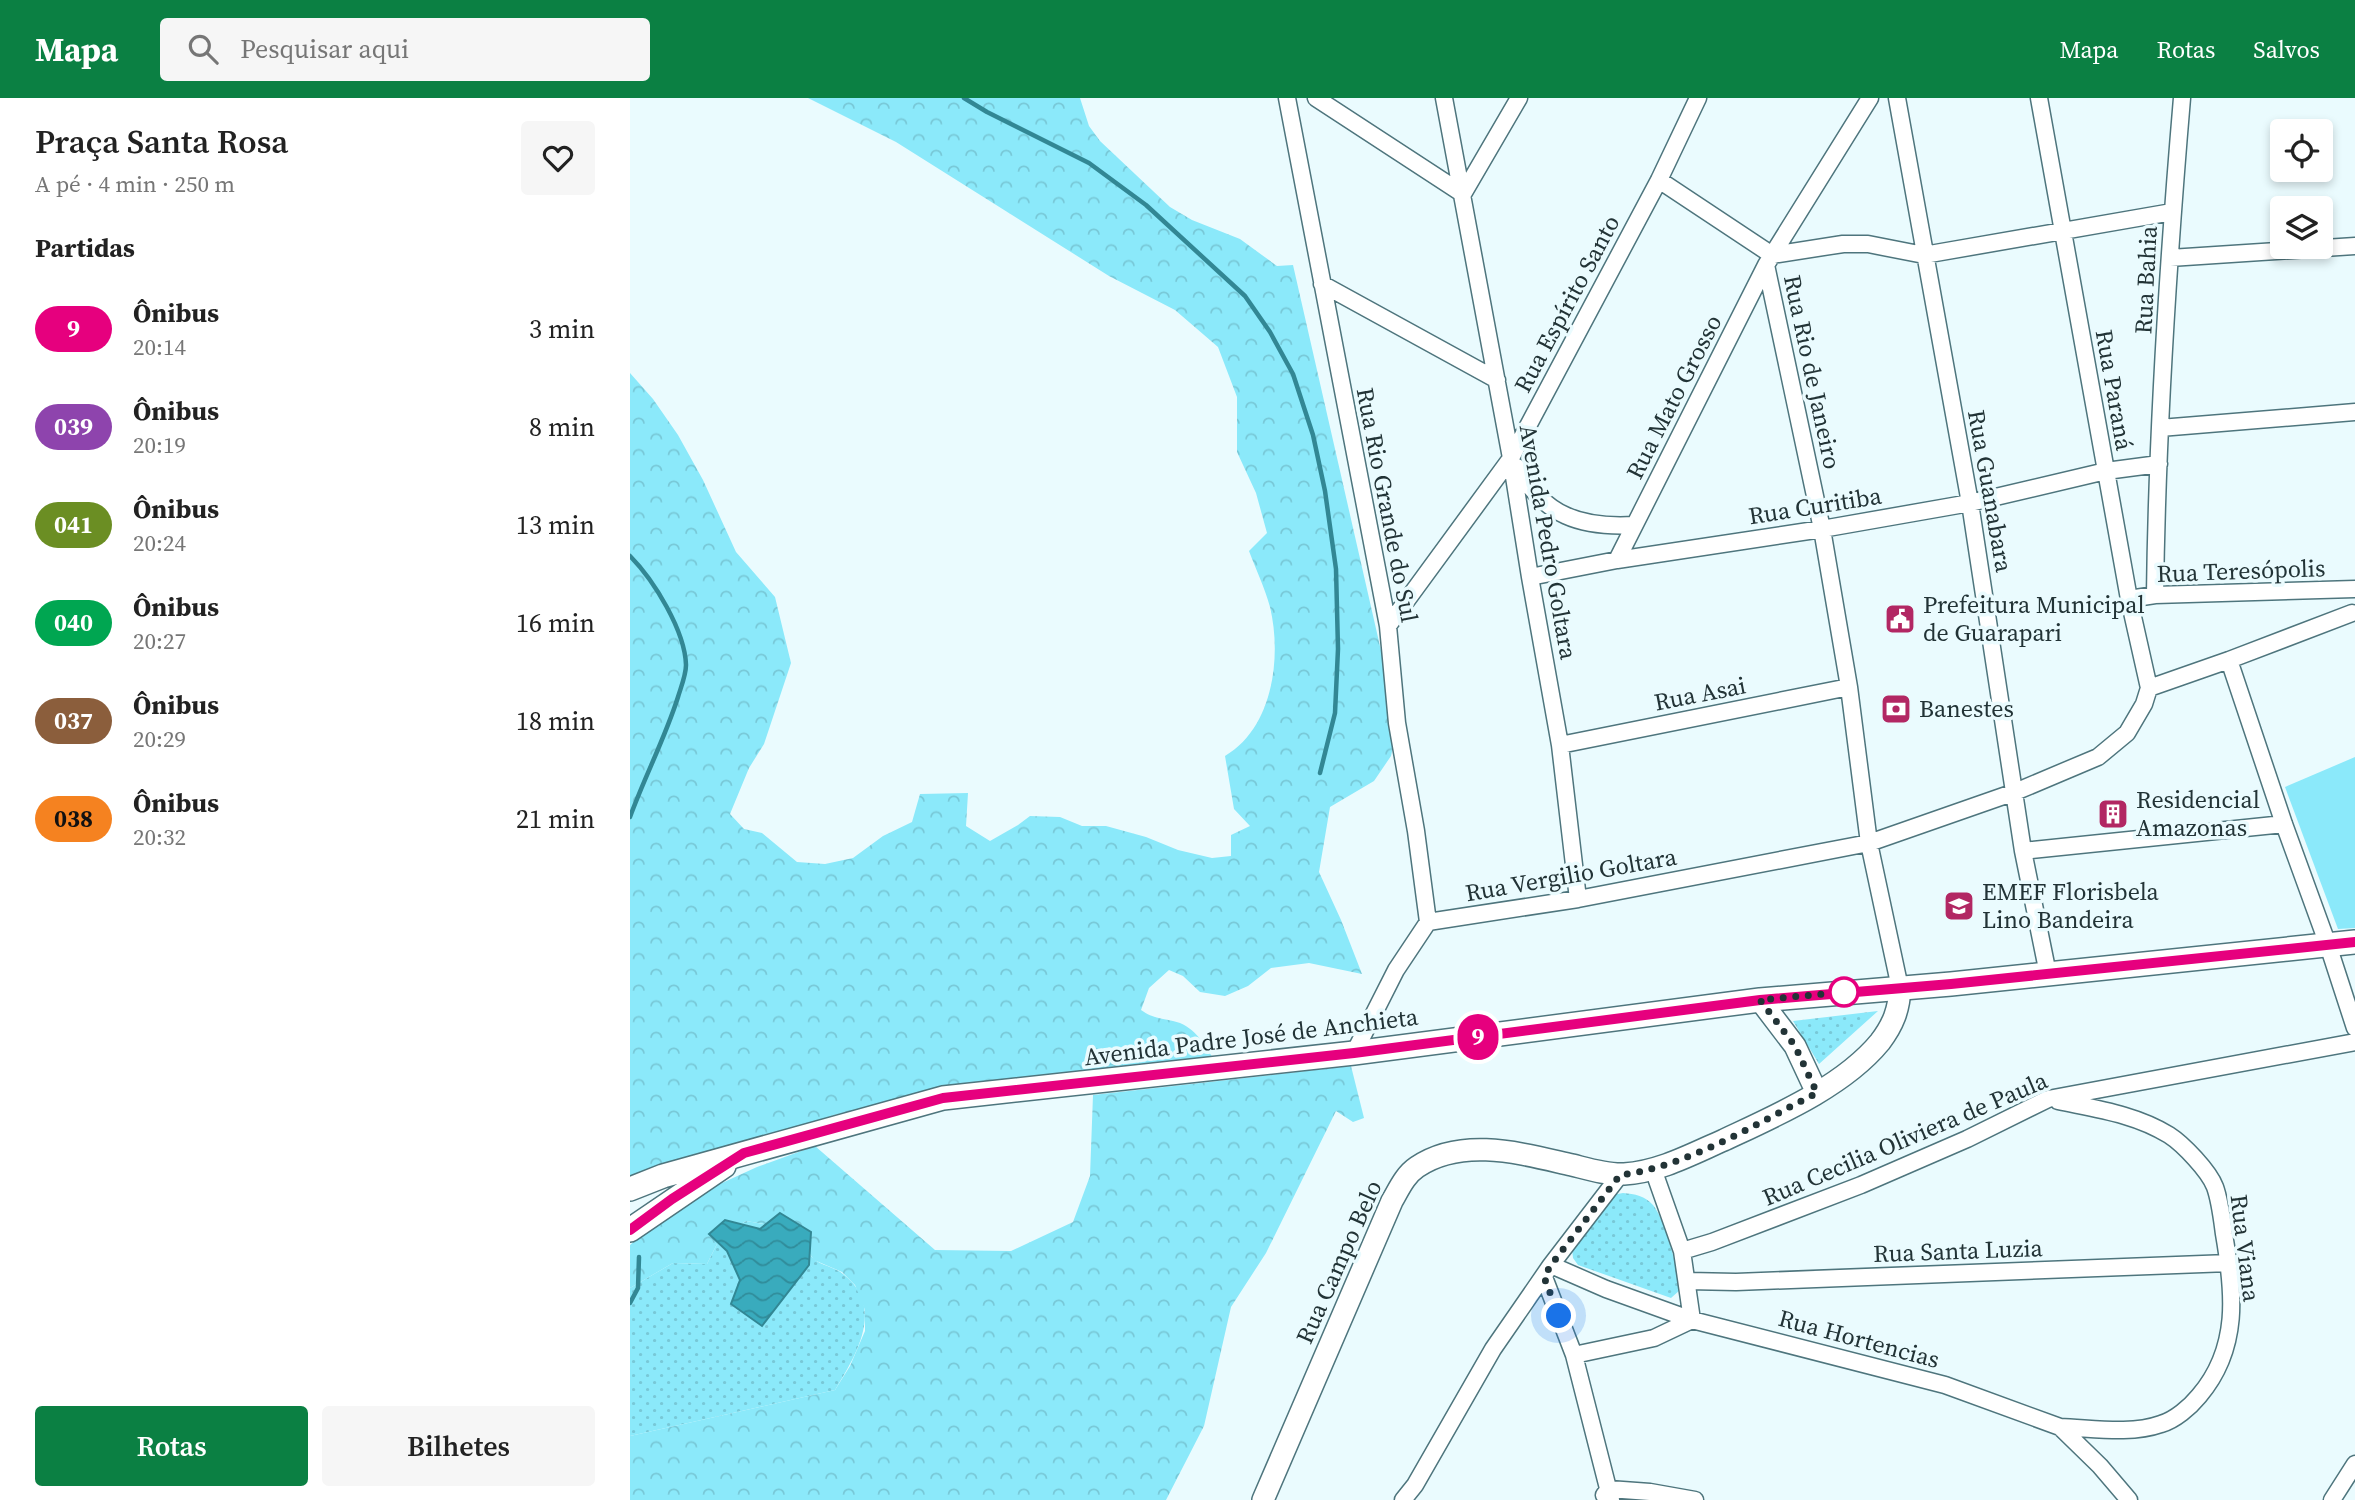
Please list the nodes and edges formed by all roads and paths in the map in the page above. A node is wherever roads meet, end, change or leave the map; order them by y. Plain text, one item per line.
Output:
1 (1287, 98) edge
2 (1316, 98) edge
3 (1444, 98) edge
4 (1519, 98) edge
5 (1698, 98) edge
6 (1870, 98) edge
7 (1897, 98) edge
8 (2039, 98) edge
9 (2182, 98) edge
10 (1659, 180) junction
11 (1463, 194) junction
12 (2172, 212) junction
13 (2062, 230) junction
14 (2355, 246) edge
15 (1924, 254) junction
16 (2170, 258) junction
17 (1769, 260) junction
18 (1322, 284) junction
19 (1497, 380) junction
20 (2355, 411) edge
21 (2160, 428) junction
22 (1511, 457) junction
23 (2159, 464) junction
24 (2106, 471) junction
25 (1970, 503) junction
26 (1634, 525) junction
27 (1822, 529) junction
28 (1617, 560) junction
29 (1530, 577) junction
30 (2350, 589) edge
31 (2155, 595) junction
32 (2130, 599) junction
33 (2353, 617) edge
34 (1388, 626) junction
35 (2229, 660) junction
36 (1849, 687) junction
37 (2149, 688) junction
38 (1560, 745) junction
39 (2015, 792) junction
40 (2284, 824) junction
41 (1869, 843) junction
42 (2023, 851) junction
43 (1578, 899) junction
44 (1428, 922) junction
45 (2355, 942) edge
46 (2328, 945) junction
47 (2049, 974) junction
48 (1900, 988) junction
49 (1760, 1000) junction
50 (2355, 1028) edge
51 (2355, 1042) edge
52 (1354, 1053) junction
53 (1817, 1093) junction
54 (2049, 1099) junction
55 (744, 1153) junction
56 (1653, 1170) junction
57 (1620, 1175) junction
58 (630, 1189) edge
59 (630, 1230) edge
60 (1682, 1251) junction
61 (2230, 1264) junction
62 (1548, 1271) junction
63 (1688, 1281) junction
64 (1692, 1320) junction
65 (1574, 1356) junction
66 (2060, 1427) junction
67 (2355, 1464) edge
68 (1607, 1496) edge
69 (1263, 1500) edge
70 (1403, 1500) edge
71 (1695, 1500) edge
72 (2129, 1500) edge
73 (2332, 1500) edge

1 - 18 street, Rua Rio Grande do Sul
2 - 11 street
3 - 11 street, Avenida Pedro Goltara
4 - 11 street
5 - 10 street, Rua Espírito Santo
6 - 17 street, Rua Rio de Janeiro
7 - 15 street, Rua Guanabara
8 - 13 street, Rua Paraná
9 - 12 street, Rua Bahia
10 - 17 street
10 - 22 street, Rua Espírito Santo
11 - 19 street, Avenida Pedro Goltara
12 - 13 street
12 - 16 street, Rua Bahia
13 - 15 street
13 - 24 street, Rua Paraná
14 - 16 street
15 - 17 street
15 - 25 street, Rua Guanabara
16 - 21 street, Rua Bahia
17 - 26 street, Rua Mato Grosso
17 - 27 street, Rua Rio de Janeiro
18 - 19 street
18 - 34 street, Rua Rio Grande do Sul
19 - 22 street, Avenida Pedro Goltara
20 - 21 street
21 - 23 street, Rua Bahia
22 - 26 street
22 - 29 street, Avenida Pedro Goltara
22 - 34 street, Rua Espírito Santo
23 - 24 street, Rua Curitiba
23 - 31 street, Rua Bahia
24 - 25 street, Rua Curitiba
24 - 32 street, Rua Paraná
25 - 27 street, Rua Curitiba
25 - 39 street, Rua Guanabara
26 - 28 street, Rua Mato Grosso
27 - 28 street, Rua Curitiba
27 - 36 street, Rua Rio de Janeiro
28 - 29 street, Rua Curitiba
29 - 38 street, Avenida Pedro Goltara
30 - 31 street, Rua Teresópolis
30 - 33 street
31 - 32 street, Rua Teresópolis
32 - 37 street, Rua Paraná
33 - 35 street
34 - 44 street, Rua Rio Grande do Sul
35 - 37 street
35 - 40 street
36 - 38 street, Rua Asai
36 - 41 street, Rua Rio de Janeiro
37 - 39 street, Rua Vergilio Goltara
38 - 43 street, Avenida Pedro Goltara
39 - 41 street, Rua Vergilio Goltara
39 - 42 street, Rua Guanabara
40 - 42 street
40 - 46 street
41 - 43 street, Rua Vergilio Goltara
41 - 48 street, Rua Rio de Janeiro
42 - 47 street, Rua Guanabara
43 - 44 street, Rua Vergilio Goltara
44 - 52 street
45 - 46 main road, Avenida Padre José de Anchieta
46 - 47 main road, Avenida Padre José de Anchieta
46 - 50 street
47 - 48 main road, Avenida Padre José de Anchieta
48 - 49 main road, Avenida Padre José de Anchieta
48 - 53 street, Rua Campo Belo
49 - 52 main road, Avenida Padre José de Anchieta
49 - 53 street
51 - 54 street, Rua Cecilia Oliviera de Paula
52 - 55 main road, Avenida Padre José de Anchieta
53 - 56 street, Rua Campo Belo
54 - 60 street, Rua Cecilia Oliviera de Paula
54 - 61 street, Rua Viana
55 - 58 main road, Avenida Padre José de Anchieta
55 - 59 main road, Avenida Padre José de Anchieta
56 - 57 street, Rua Campo Belo
56 - 60 street
57 - 62 street
57 - 69 street, Rua Campo Belo
60 - 63 street
61 - 63 street, Rua Santa Luzia
61 - 66 street, Rua Viana
62 - 64 street, Rua Hortencias
62 - 65 street
62 - 70 street
63 - 64 street
64 - 65 street
64 - 66 street, Rua Hortencias
65 - 68 street
66 - 72 street, Rua Hortencias
67 - 73 street
68 - 71 street

